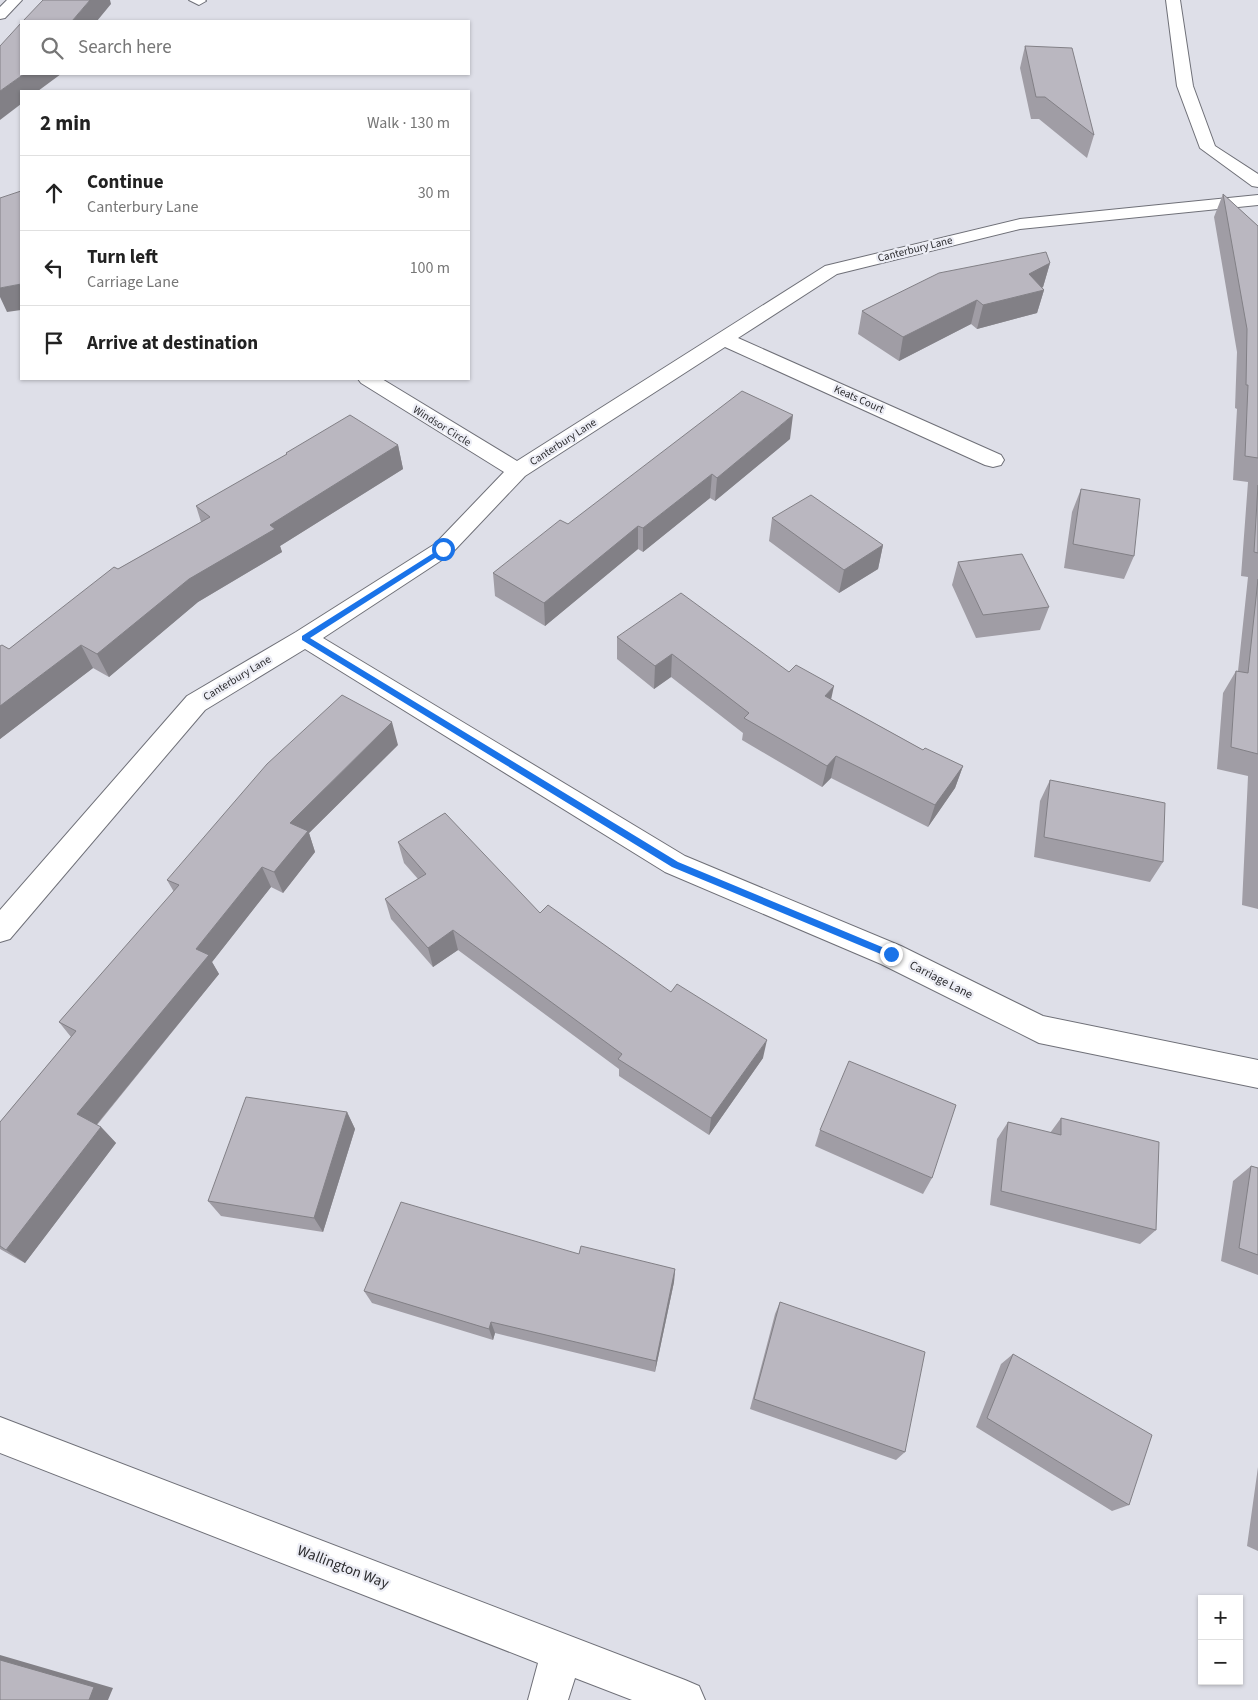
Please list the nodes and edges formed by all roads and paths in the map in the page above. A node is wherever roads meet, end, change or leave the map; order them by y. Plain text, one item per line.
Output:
1 (15, 0) edge
2 (1173, 0) edge
3 (0, 15) edge
4 (1258, 182) edge
5 (1258, 200) edge
6 (724, 339) junction
7 (370, 380) edge
8 (993, 460) dead end
9 (517, 471) junction
10 (305, 638) junction
11 (0, 930) edge
12 (1258, 1074) edge
13 (0, 1435) edge
14 (562, 1652) junction
15 (548, 1700) edge
16 (685, 1700) edge

1 - 3 street
2 - 4 street
5 - 6 street, Canterbury Lane
6 - 8 street, Keats Court
6 - 9 street, Canterbury Lane
7 - 9 street, Windsor Circle
9 - 10 street, Canterbury Lane
10 - 11 street, Canterbury Lane
10 - 12 street, Carriage Lane
13 - 14 street, Wallington Way
14 - 15 street
14 - 16 street, Wallington Way

